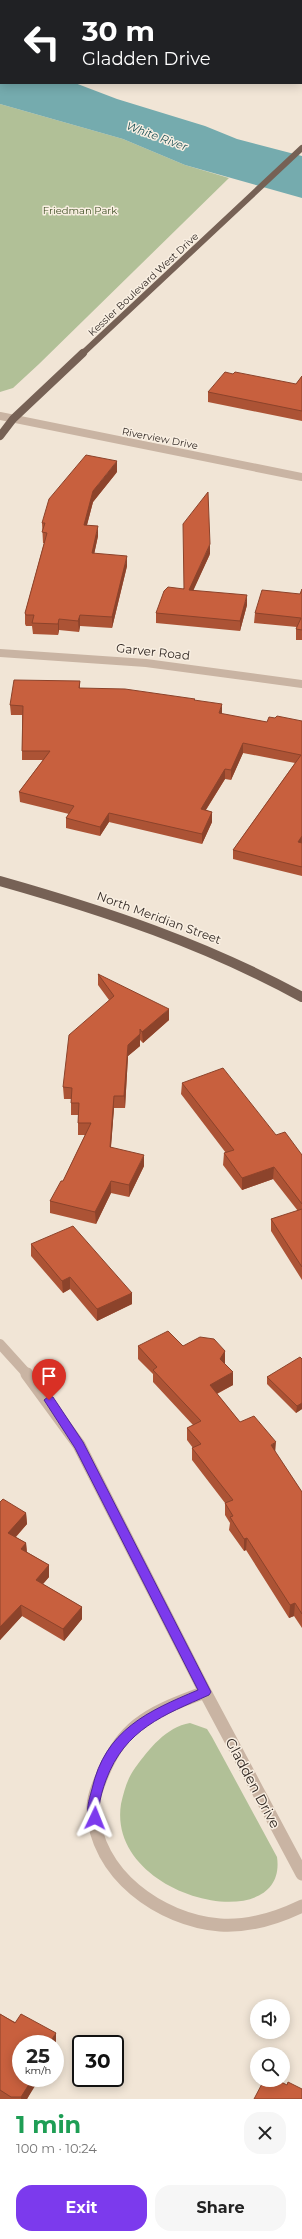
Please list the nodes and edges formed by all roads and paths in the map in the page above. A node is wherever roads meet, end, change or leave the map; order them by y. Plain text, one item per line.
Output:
1 (302, 148) edge
2 (0, 416) edge
3 (14, 419) junction
4 (0, 436) edge
5 (302, 476) edge
6 (0, 653) edge
7 (302, 684) edge
8 (0, 881) edge
9 (302, 997) edge
10 (0, 1344) edge
11 (205, 1692) junction
12 (302, 1874) edge
13 (302, 1906) edge

1 - 3 main road, Kessler Boulevard West Drive
2 - 3 street, Riverview Drive
3 - 4 main road, Kessler Boulevard West Drive
3 - 5 street, Riverview Drive
6 - 7 street, Garver Road
8 - 9 main road, North Meridian Street
10 - 11 street, Gladden Drive
11 - 12 street, Gladden Drive
11 - 13 street

